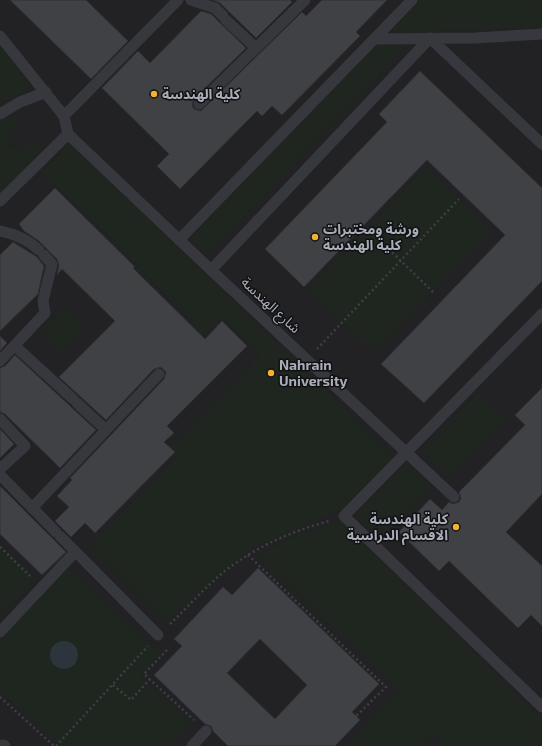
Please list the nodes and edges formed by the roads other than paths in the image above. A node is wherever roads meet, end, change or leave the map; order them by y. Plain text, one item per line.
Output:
1 (178, 0) edge
2 (191, 0) edge
3 (412, 0) edge
4 (302, 1) edge
5 (542, 34) edge
6 (0, 36) edge
7 (430, 38) junction
8 (375, 39) junction
9 (256, 48) junction
10 (46, 92) junction
11 (199, 104) dead end
12 (0, 114) edge
13 (64, 116) junction
14 (68, 134) junction
15 (542, 144) edge
16 (0, 201) edge
17 (0, 231) edge
18 (179, 240) junction
19 (211, 270) junction
20 (542, 314) edge
21 (15, 346) junction
22 (0, 361) edge
23 (158, 374) dead end
24 (0, 420) edge
25 (106, 430) junction
26 (406, 452) junction
27 (0, 469) edge
28 (0, 475) edge
29 (454, 497) dead end
30 (32, 508) junction
31 (76, 552) junction
32 (0, 632) edge
33 (158, 635) road end
34 (542, 707) edge
35 (206, 731) road end
36 (2, 746) edge
37 (5, 746) edge
38 (192, 746) edge

1 - 13 lane
2 - 9 lane
3 - 8 lane
4 - 9 lane
5 - 7 lane
6 - 10 lane
7 - 8 lane
7 - 15 lane
7 - 19 lane
8 - 18 lane
9 - 11 lane
10 - 12 lane
10 - 13 lane
13 - 14 lane
14 - 16 lane
14 - 18 lane, شارع الهندسة
17 - 21 lane
18 - 19 lane, شارع الهندسة
19 - 26 lane, شارع الهندسة
20 - 26 lane
21 - 22 lane
21 - 25 lane
23 - 25 lane
24 - 27 lane
25 - 30 lane
26 - 29 lane, شارع الهندسة
26 - 34 lane
28 - 30 lane
30 - 31 lane
31 - 32 lane
31 - 33 lane
35 - 38 lane
36 - 37 lane

